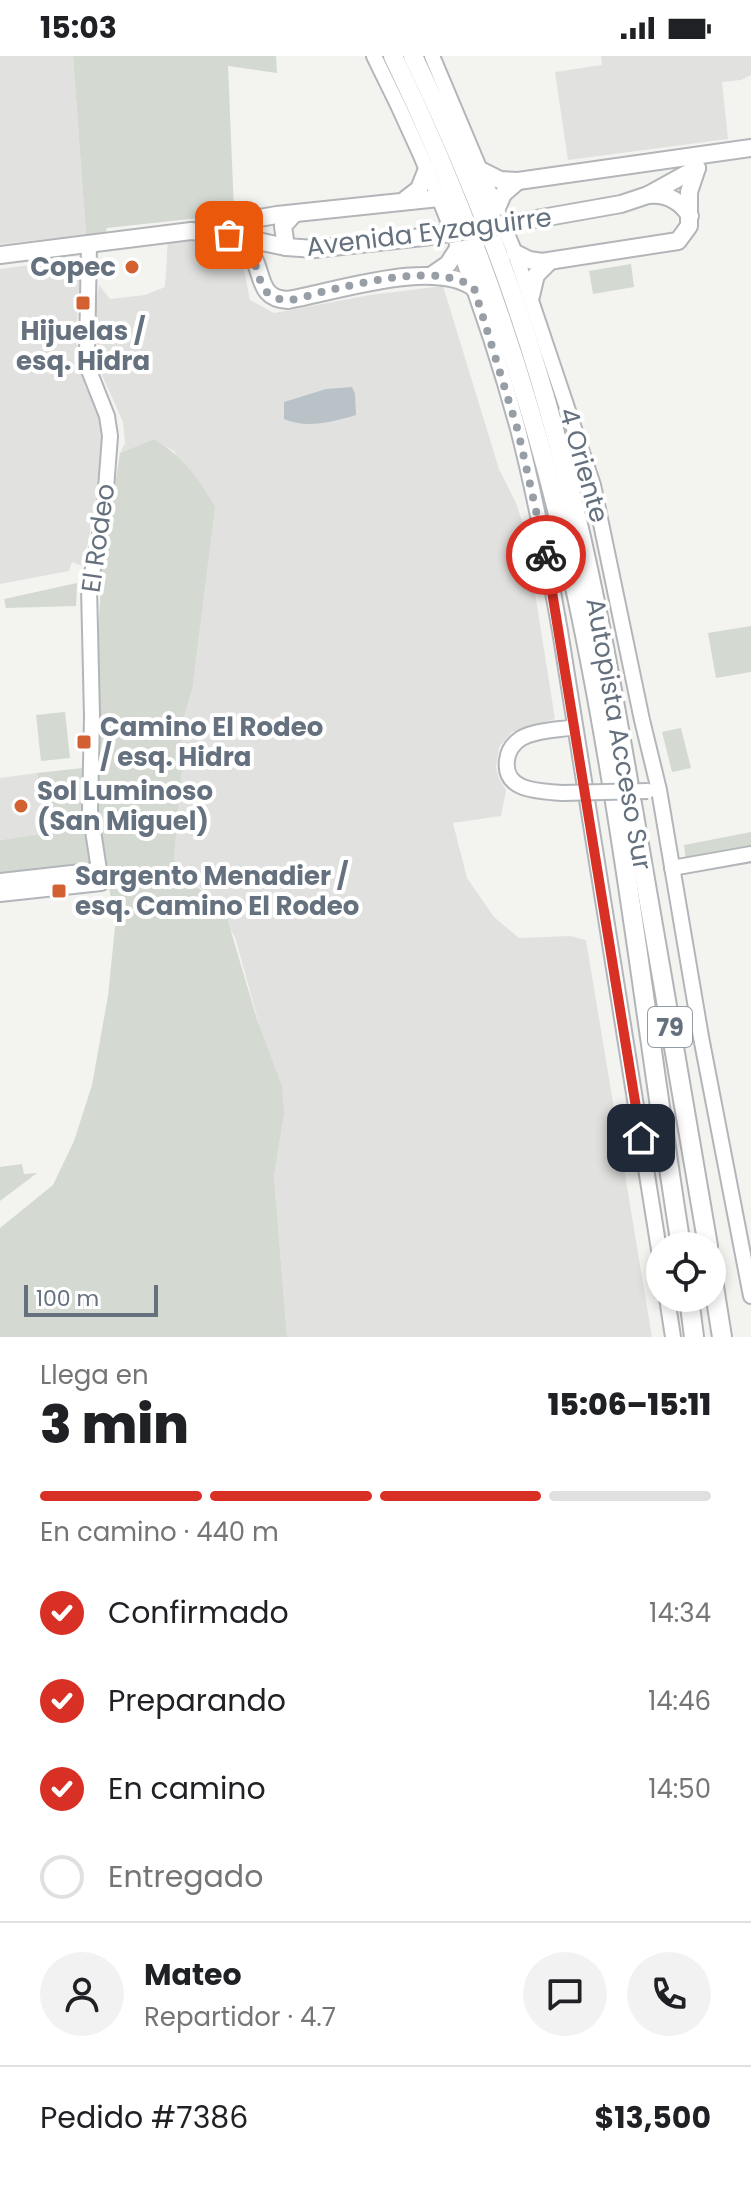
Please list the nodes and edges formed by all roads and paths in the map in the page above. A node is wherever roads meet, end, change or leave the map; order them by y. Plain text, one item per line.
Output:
1 (374, 56) edge
2 (393, 56) edge
3 (413, 56) edge
4 (432, 56) edge
5 (751, 148) edge
6 (641, 164) junction
7 (697, 168) junction
8 (427, 169) junction
9 (482, 171) junction
10 (518, 181) junction
11 (648, 195) junction
12 (439, 198) junction
13 (406, 199) junction
14 (497, 208) junction
15 (293, 215) junction
16 (690, 216) junction
17 (191, 231) junction
18 (240, 238) junction
19 (89, 243) junction
20 (286, 247) junction
21 (459, 247) junction
22 (515, 253) junction
23 (0, 255) edge
24 (549, 262) junction
25 (432, 275) junction
26 (260, 277) junction
27 (474, 288) junction
28 (531, 296) junction
29 (575, 727) junction
30 (654, 790) junction
31 (751, 854) edge
32 (672, 868) junction
33 (100, 876) junction
34 (0, 881) edge
35 (0, 894) edge
36 (656, 1232) edge
37 (679, 1232) edge
38 (706, 1232) edge
39 (751, 1296) edge
40 (669, 1312) edge
41 (691, 1312) edge
42 (718, 1312) edge
43 (673, 1337) edge
44 (694, 1337) edge
45 (722, 1337) edge

1 - 8 main road
2 - 37 highway, Autopista Acceso Sur / 79
3 - 38 highway, Autopista Acceso Sur / 79
4 - 9 main road, 4 Oriente
5 - 6 main road
5 - 7 main road, Avenida Eyzaguirre
6 - 10 main road
6 - 11 main road
7 - 11 main road, Avenida Eyzaguirre
7 - 16 main road
8 - 12 main road
8 - 13 main road
9 - 10 main road
9 - 14 main road, 4 Oriente
10 - 14 main road
11 - 16 main road
11 - 20 main road, Avenida Eyzaguirre, bridge
12 - 13 main road
12 - 21 main road
13 - 15 main road
14 - 22 main road, 4 Oriente
15 - 17 main road
15 - 20 main road
16 - 24 main road
17 - 18 main road, Avenida Eyzaguirre
17 - 19 main road, Avenida Eyzaguirre
18 - 20 main road, Avenida Eyzaguirre
18 - 26 main road
19 - 23 main road, Avenida Eyzaguirre
19 - 33 main road, El Rodeo
20 - 26 main road
21 - 25 main road
21 - 27 main road
22 - 24 main road
22 - 28 main road, 4 Oriente
24 - 28 main road
25 - 26 main road
25 - 27 main road
27 - 29 main road
28 - 30 main road, 4 Oriente
29 - 30 main road, bridge
29 - 36 main road
30 - 32 main road, 4 Oriente
31 - 32 main road
32 - 39 main road, 4 Oriente
33 - 34 main road
33 - 35 main road
40 - 43 main road
41 - 44 highway
42 - 45 highway

